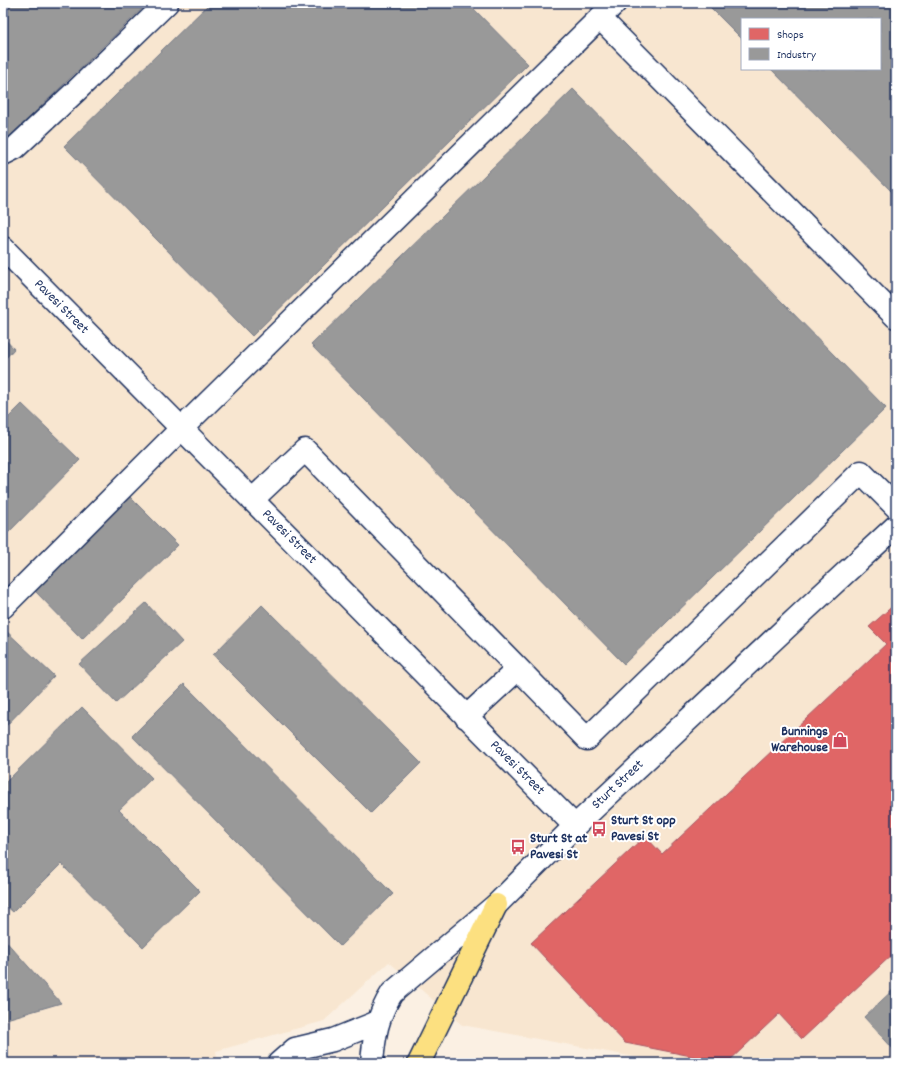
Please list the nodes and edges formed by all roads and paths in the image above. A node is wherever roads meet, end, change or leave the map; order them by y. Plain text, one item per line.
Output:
1 (167, 3) edge
2 (607, 10) edge
3 (3, 154) edge
4 (3, 248) edge
5 (896, 317) edge
6 (181, 429) junction
7 (252, 500) junction
8 (896, 507) edge
9 (896, 526) edge
10 (3, 607) edge
11 (518, 668) junction
12 (466, 717) junction
13 (575, 826) junction
14 (496, 905) junction
15 (378, 1022) junction
16 (279, 1063) edge
17 (371, 1063) edge
18 (419, 1063) edge

1 - 3 street
2 - 5 street
2 - 6 street
4 - 6 street, Pavesi Street
6 - 7 street, Pavesi Street
6 - 10 street
7 - 11 street
7 - 12 street, Pavesi Street
8 - 11 street
9 - 13 street, Sturt Street
11 - 12 street
12 - 13 street, Pavesi Street
13 - 14 street, Sturt Street
14 - 15 street, Sturt Street
14 - 18 highway
15 - 16 street
15 - 17 street, Sturt Street

